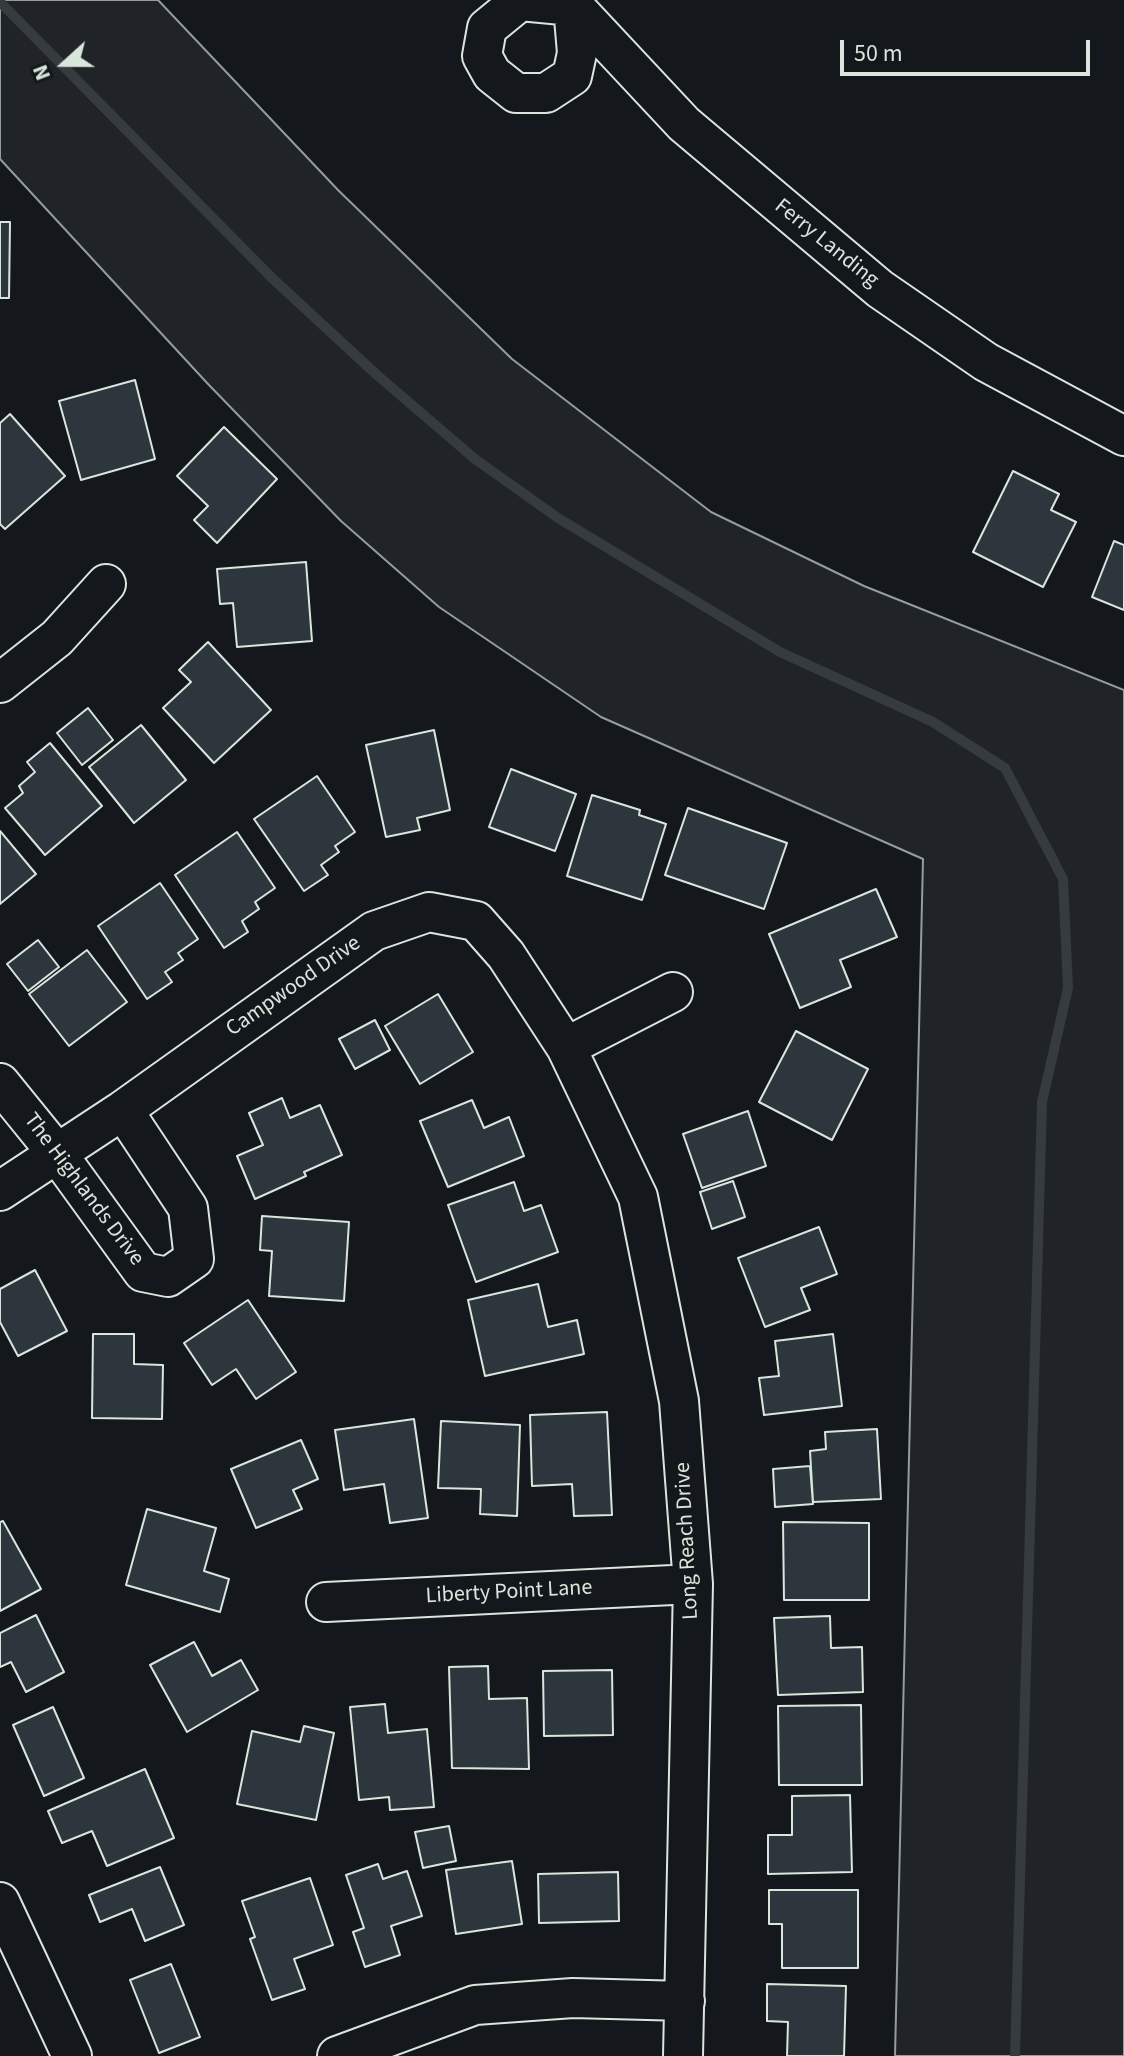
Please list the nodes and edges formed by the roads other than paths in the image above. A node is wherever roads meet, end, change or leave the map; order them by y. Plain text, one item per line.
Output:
1 (574, 2) edge
2 (1124, 436) edge
3 (106, 584) dead end
4 (0, 683) edge
5 (673, 992) dead end
6 (566, 1047) junction
7 (0, 1083) edge
8 (123, 1110) junction
9 (56, 1152) junction
10 (0, 1191) edge
11 (693, 1584) junction
12 (326, 1602) dead end
13 (0, 1902) edge
14 (685, 2001) junction
15 (72, 2056) edge
16 (337, 2056) edge
17 (683, 2056) edge

1 - 2 street, Ferry Landing
3 - 4 street
5 - 6 street
6 - 8 street, Campwood Drive
6 - 11 street, Long Reach Drive
7 - 9 street, The Highlands Drive
8 - 9 street, Campwood Drive
8 - 9 street, The Highlands Drive
9 - 10 street, Campwood Drive
11 - 12 street, Liberty Point Lane
11 - 14 street, Long Reach Drive
13 - 15 street
14 - 16 street
14 - 17 street, Long Reach Drive

